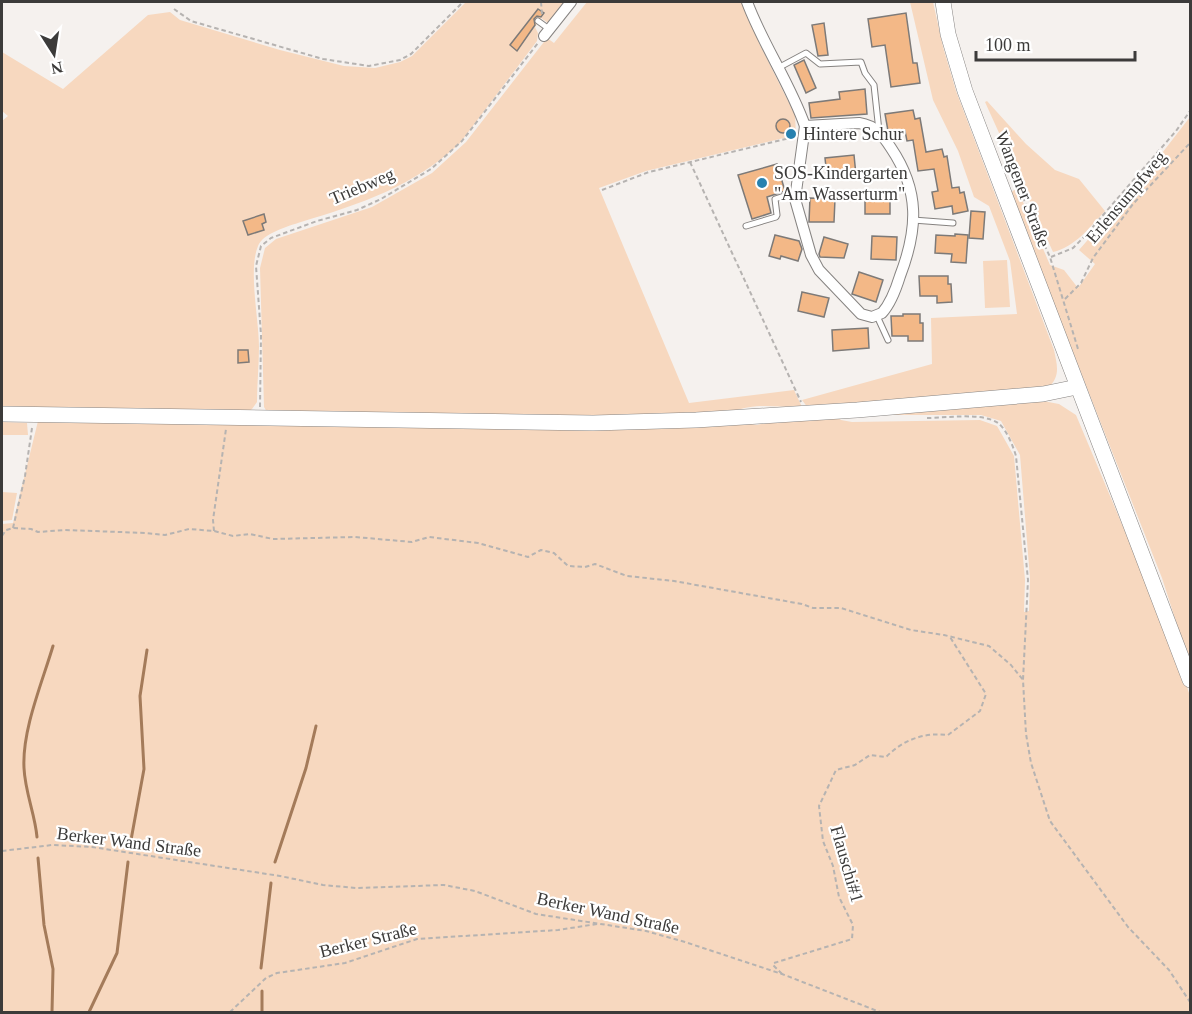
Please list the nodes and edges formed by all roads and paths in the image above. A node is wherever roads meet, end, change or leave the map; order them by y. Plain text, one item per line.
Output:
1 (463, 2) edge
2 (571, 2) edge
3 (747, 2) edge
4 (943, 2) edge
5 (174, 9) dead end
6 (538, 21) dead end
7 (547, 33) junction
8 (778, 68) junction
9 (1191, 111) edge
10 (804, 131) junction
11 (879, 131) junction
12 (1191, 143) edge
13 (1001, 149) dead end
14 (690, 162) junction
15 (602, 190) dead end
16 (796, 192) junction
17 (913, 220) junction
18 (953, 223) dead end
19 (746, 225) dead end
20 (1050, 257) junction
21 (1064, 299) junction
22 (877, 316) junction
23 (888, 340) dead end
24 (1079, 352) dead end
25 (1077, 387) junction
26 (808, 413) junction
27 (2, 414) edge
28 (34, 415) junction
29 (228, 417) junction
30 (259, 417) junction
31 (925, 418) dead end
32 (13, 528) junction
33 (214, 531) junction
34 (2, 536) edge
35 (950, 637) junction
36 (1023, 680) junction
37 (1191, 680) edge
38 (2, 851) edge
39 (599, 924) junction
40 (782, 974) junction
41 (1191, 1002) edge
42 (230, 1012) edge
43 (880, 1012) edge

1 - 5 path
2 - 7 street
3 - 8 street
4 - 25 main road, Wangener Straße
6 - 7 lane
7 - 30 path, Triebweg
8 - 10 street
8 - 11 lane
9 - 20 path
10 - 11 street
10 - 14 path
10 - 16 street
11 - 17 street
12 - 21 path, Erlensumpfweg
13 - 20 path
14 - 15 path
14 - 26 path
16 - 19 lane
16 - 22 street
17 - 18 lane
17 - 22 street
20 - 21 path
21 - 24 path
22 - 23 lane
25 - 26 main road
25 - 37 main road, Wangener Straße
26 - 30 main road
27 - 28 main road
28 - 29 main road
28 - 32 path
29 - 30 main road
29 - 33 path
31 - 36 path
32 - 33 path
32 - 34 path
33 - 35 path
35 - 36 path
35 - 40 path, Flauschi#1
36 - 41 path
38 - 39 path, Berker Wand Straße
39 - 40 path, Berker Wand Straße
39 - 42 path, Berker Straße
40 - 43 path, Berker Wand Straße

